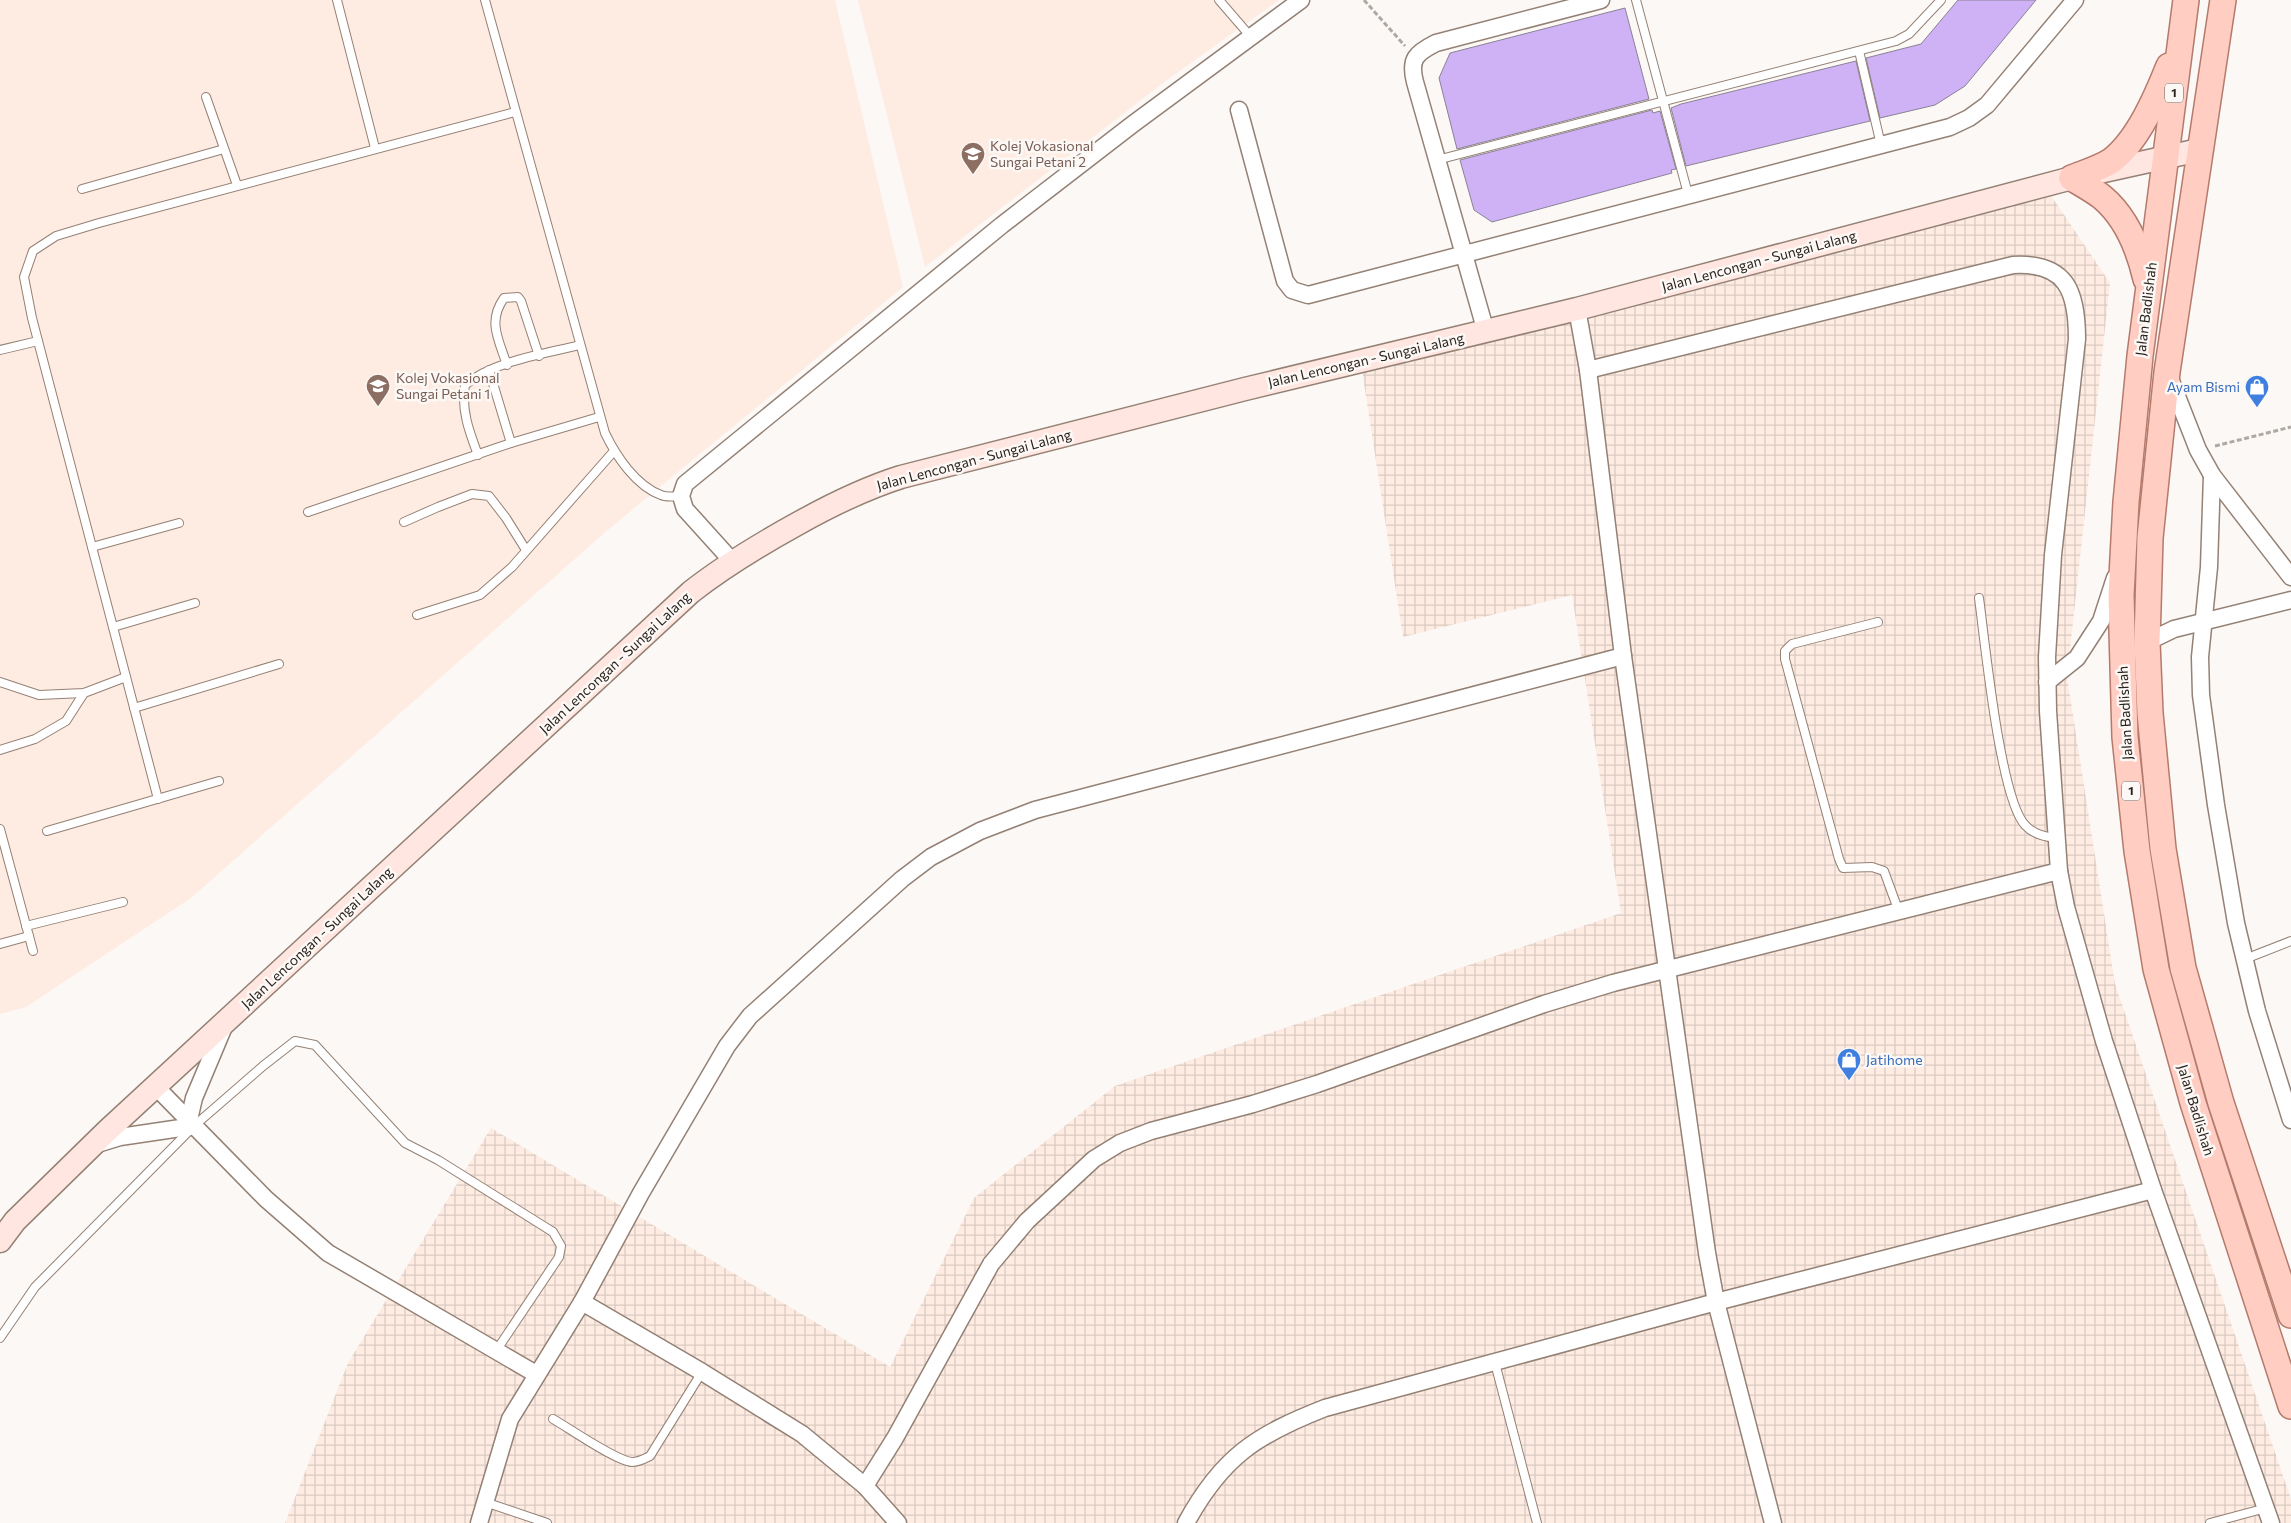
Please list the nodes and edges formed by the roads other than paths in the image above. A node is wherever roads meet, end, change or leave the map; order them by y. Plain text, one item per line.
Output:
1 (337, 0) edge
2 (485, 0) edge
3 (1219, 0) edge
4 (1301, 0) edge
5 (1601, 0) edge
6 (1636, 0) edge
7 (1940, 0) edge
8 (2074, 0) edge
9 (2186, 0) edge
10 (2223, 0) edge
11 (2182, 30) junction
12 (1251, 37) junction
13 (1859, 51) junction
14 (206, 97) dead end
15 (1664, 102) junction
16 (1239, 110) dead end
17 (516, 112) junction
18 (1881, 145) junction
19 (374, 148) junction
20 (224, 149) junction
21 (2199, 150) junction
22 (2165, 156) junction
23 (1437, 160) junction
24 (2072, 178) junction
25 (237, 185) junction
26 (82, 189) dead end
27 (1688, 194) junction
28 (1465, 253) junction
29 (2149, 290) junction
30 (1577, 309) junction
31 (1486, 332) junction
32 (38, 341) junction
33 (580, 345) junction
34 (0, 350) edge
35 (539, 356) junction
36 (507, 365) junction
37 (489, 370) junction
38 (1588, 370) junction
39 (2167, 372) junction
40 (599, 417) junction
41 (511, 443) junction
42 (614, 451) junction
43 (478, 455) junction
44 (2212, 475) junction
45 (681, 496) junction
46 (308, 512) dead end
47 (404, 522) dead end
48 (178, 523) dead end
49 (92, 547) junction
50 (526, 550) junction
51 (2122, 558) junction
52 (732, 561) junction
53 (2291, 576) edge
54 (1979, 598) dead end
55 (2291, 600) edge
56 (194, 603) dead end
57 (417, 615) dead end
58 (2203, 621) junction
59 (1878, 622) dead end
60 (113, 627) junction
61 (2147, 642) junction
62 (1623, 656) junction
63 (280, 664) dead end
64 (126, 677) junction
65 (0, 682) edge
66 (2047, 682) junction
67 (84, 693) junction
68 (134, 708) junction
69 (0, 750) edge
70 (219, 781) dead end
71 (158, 799) junction
72 (0, 829) edge
73 (47, 831) dead end
74 (2056, 838) junction
75 (2058, 871) junction
76 (123, 902) dead end
77 (1899, 912) junction
78 (26, 926) junction
79 (29, 936) junction
80 (2291, 941) edge
81 (0, 944) edge
82 (33, 951) dead end
83 (2245, 959) junction
84 (1668, 971) junction
85 (226, 1022) junction
86 (156, 1087) junction
87 (2291, 1120) edge
88 (192, 1123) junction
89 (93, 1145) junction
90 (2153, 1190) junction
91 (0, 1241) edge
92 (582, 1302) junction
93 (1716, 1302) junction
94 (2291, 1315) edge
95 (0, 1338) edge
96 (496, 1351) junction
97 (1495, 1363) junction
98 (702, 1372) junction
99 (536, 1374) junction
100 (2291, 1406) edge
101 (554, 1419) dead end
102 (866, 1486) junction
103 (485, 1502) junction
104 (2268, 1516) edge
105 (479, 1523) edge
106 (547, 1523) edge
107 (898, 1523) edge
108 (1186, 1523) edge
109 (1537, 1523) edge
110 (1772, 1523) edge
111 (2210, 1523) edge

1 - 19 lane
2 - 17 lane
3 - 12 lane
4 - 12 street
5 - 23 street
6 - 15 lane
7 - 13 lane
8 - 18 street
9 - 11 main road, Jalan Badlishah / 1
10 - 21 main road, Jalan Badlishah / 1
11 - 22 main road, Jalan Badlishah / 1
11 - 24 main road
12 - 45 street
13 - 15 lane
13 - 18 lane
14 - 20 lane
15 - 23 lane
15 - 27 lane
16 - 28 street
17 - 19 lane
17 - 33 lane
18 - 27 street
19 - 25 lane
20 - 25 lane
20 - 26 lane
21 - 22 street, Jalan Lencongan - Sungai Lalang
21 - 39 main road, Jalan Badlishah / 1
22 - 24 street, Jalan Lencongan - Sungai Lalang
22 - 29 main road, Jalan Badlishah / 1
23 - 28 street
24 - 29 main road
24 - 30 street, Jalan Lencongan - Sungai Lalang
25 - 32 lane
27 - 28 street
28 - 31 street
29 - 51 main road, Jalan Badlishah / 1
30 - 31 street, Jalan Lencongan - Sungai Lalang
30 - 38 street
31 - 52 street, Jalan Lencongan - Sungai Lalang
32 - 34 lane
32 - 49 lane
33 - 35 lane
33 - 40 lane
35 - 36 lane
35 - 36 lane
36 - 37 lane
37 - 41 lane
37 - 43 lane
38 - 62 street
38 - 66 street
39 - 44 street
39 - 61 main road, Jalan Badlishah / 1
40 - 41 lane
40 - 42 lane
41 - 43 lane
42 - 45 lane
42 - 50 lane
43 - 46 lane
44 - 53 street
44 - 58 street
45 - 52 street
47 - 50 lane
48 - 49 lane
49 - 60 lane
50 - 57 lane
51 - 66 street
51 - 100 main road, Jalan Badlishah / 1
52 - 85 street, Jalan Lencongan - Sungai Lalang
54 - 74 lane
55 - 58 street
56 - 60 lane
58 - 61 street
58 - 83 street
59 - 77 lane
60 - 64 lane
61 - 94 main road, Jalan Badlishah / 1
62 - 84 street
62 - 92 street
63 - 68 lane
64 - 67 lane
64 - 68 lane
65 - 67 lane
66 - 74 street
67 - 69 lane
68 - 71 lane
70 - 71 lane
71 - 73 lane
72 - 78 lane
74 - 75 street
75 - 77 street
75 - 90 street
76 - 78 lane
77 - 84 street
78 - 79 lane
79 - 81 lane
79 - 82 lane
80 - 83 lane
83 - 87 street
84 - 93 street
84 - 102 street
85 - 86 street, Jalan Lencongan - Sungai Lalang
85 - 88 street
86 - 88 street
86 - 89 street, Jalan Lencongan - Sungai Lalang
88 - 89 street
88 - 95 lane
88 - 96 street
88 - 96 lane
89 - 91 street, Jalan Lencongan - Sungai Lalang
90 - 93 street
90 - 104 street
92 - 98 street
92 - 99 street
93 - 97 street
93 - 110 street
96 - 99 street
97 - 108 street
97 - 109 lane
98 - 101 lane
98 - 102 street
99 - 103 street
102 - 107 street
103 - 105 street
103 - 106 lane
104 - 111 lane

